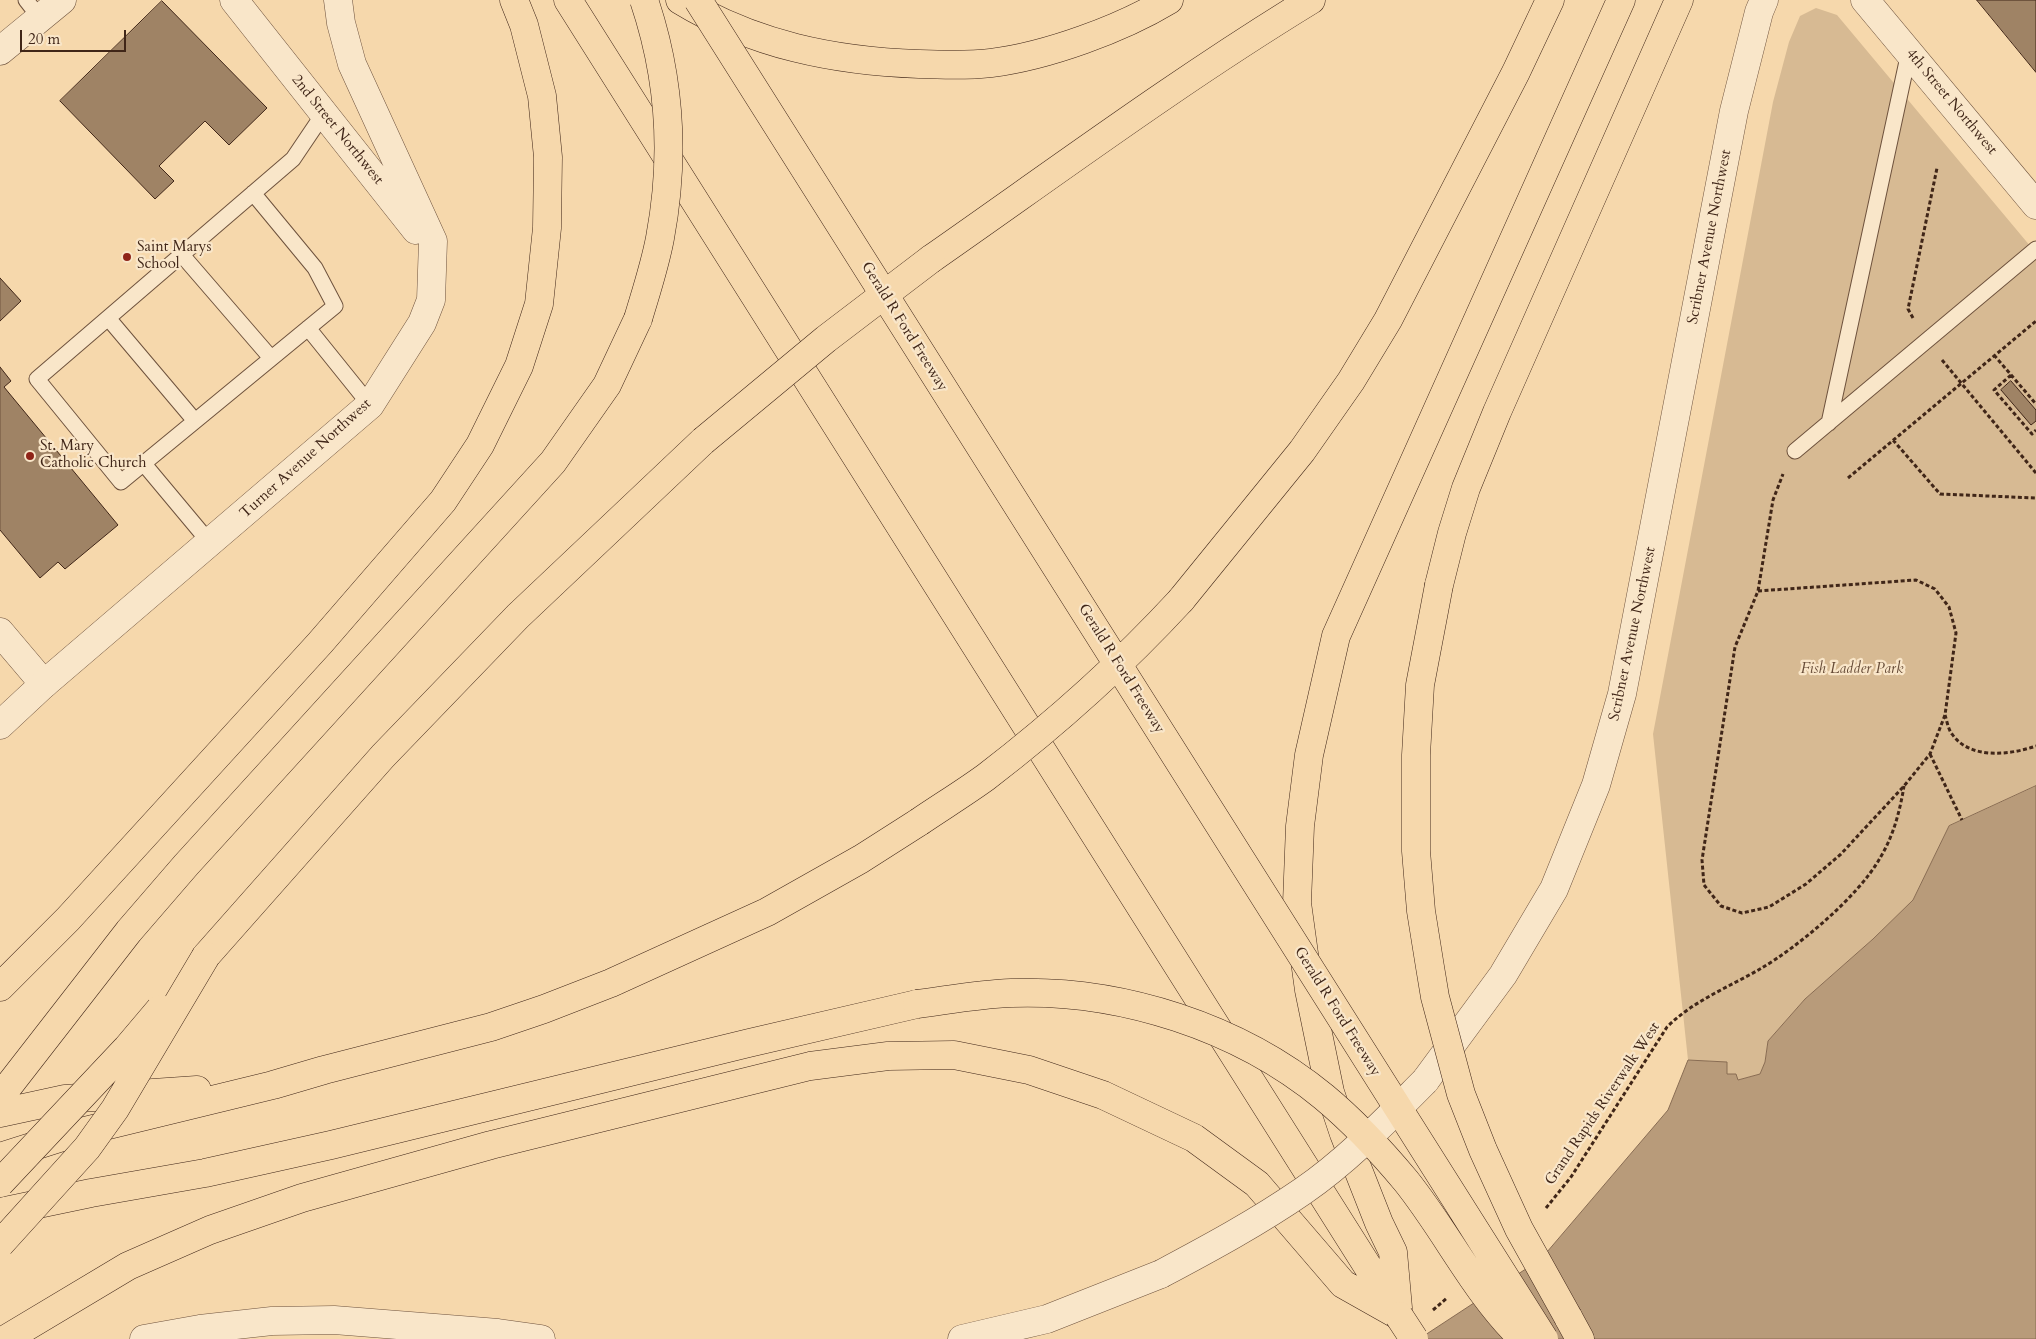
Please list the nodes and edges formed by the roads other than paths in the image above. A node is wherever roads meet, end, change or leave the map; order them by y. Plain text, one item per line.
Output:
1 (62, 0) edge
2 (234, 0) edge
3 (338, 0) edge
4 (514, 0) edge
5 (568, 0) edge
6 (644, 0) edge
7 (680, 0) edge
8 (698, 0) edge
9 (1169, 0) edge
10 (1311, 0) edge
11 (1550, 0) edge
12 (1621, 0) edge
13 (1679, 0) edge
14 (1764, 0) edge
15 (1866, 0) edge
16 (33, 9) edge
17 (0, 51) edge
18 (1909, 52) junction
19 (324, 113) junction
20 (253, 193) junction
21 (2036, 205) edge
22 (2036, 249) edge
23 (182, 255) junction
24 (433, 264) junction
25 (108, 318) junction
26 (308, 328) junction
27 (271, 358) junction
28 (370, 404) junction
29 (195, 421) junction
30 (1828, 423) junction
31 (1795, 452) road end
32 (144, 464) junction
33 (210, 543) junction
34 (0, 632) edge
35 (44, 684) junction
36 (0, 725) edge
37 (206, 956) junction
38 (0, 987) edge
39 (273, 1085) junction
40 (0, 1097) edge
41 (0, 1113) edge
42 (0, 1157) edge
43 (0, 1183) edge
44 (0, 1212) edge
45 (0, 1244) edge
46 (1399, 1316) junction
47 (6, 1339) edge
48 (144, 1339) edge
49 (540, 1339) edge
50 (962, 1339) edge
51 (1414, 1339) edge
52 (1523, 1339) edge
53 (1544, 1339) edge
54 (1580, 1339) edge

1 - 16 street
2 - 19 street, 2nd Street Northwest
3 - 24 street, Turner Avenue Northwest
4 - 38 highway
5 - 46 highway
6 - 40 highway, bridge
7 - 9 highway
8 - 53 highway, Gerald R Ford Freeway, bridge
10 - 37 highway, bridge
11 - 39 highway, bridge
12 - 46 highway
13 - 54 highway, bridge
14 - 50 street, Scribner Avenue Northwest, bridge
15 - 18 street, 4th Street Northwest
16 - 17 street
18 - 21 street, 4th Street Northwest
18 - 30 lane
19 - 20 lane
19 - 24 street, 2nd Street Northwest
20 - 23 lane
20 - 26 lane
22 - 30 lane
23 - 25 lane
23 - 27 lane
24 - 28 street, Turner Avenue Northwest
25 - 29 lane
25 - 32 lane
26 - 27 lane
26 - 28 lane
27 - 29 lane
28 - 33 street, Turner Avenue Northwest
29 - 32 lane
30 - 31 lane
32 - 33 lane
33 - 35 street, Turner Avenue Northwest
34 - 35 street
35 - 36 street, Turner Avenue Northwest
37 - 43 highway, bridge
37 - 45 highway, bridge
39 - 41 highway
39 - 42 highway
44 - 52 highway, bridge
46 - 47 highway
46 - 51 highway, bridge
48 - 49 street

